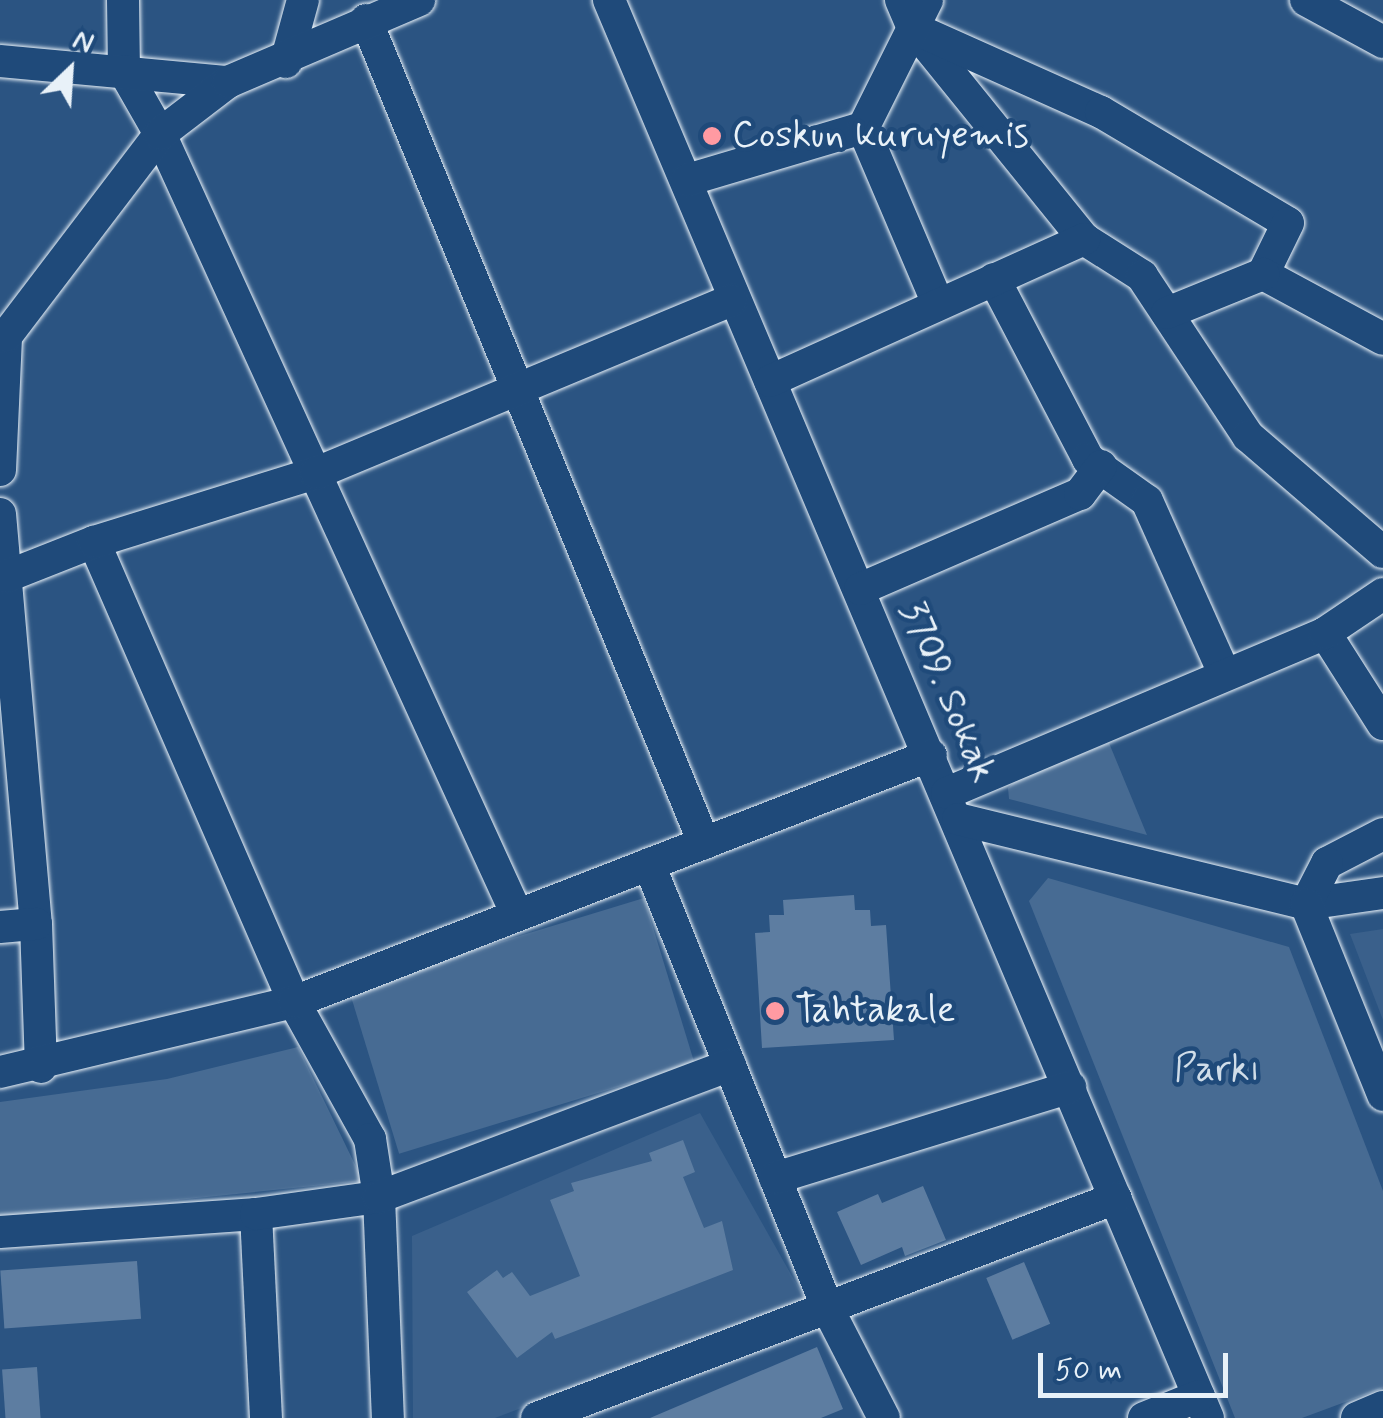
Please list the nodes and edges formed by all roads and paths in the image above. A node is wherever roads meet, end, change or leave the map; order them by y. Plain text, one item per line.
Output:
1 (123, 0) edge
2 (303, 0) edge
3 (419, 0) edge
4 (609, 0) edge
5 (1306, 0) edge
6 (914, 9) edge
7 (366, 20) junction
8 (1383, 42) edge
9 (0, 61) edge
10 (286, 62) junction
11 (124, 71) junction
12 (228, 82) junction
13 (863, 128) junction
14 (160, 134) junction
15 (687, 180) junction
16 (1084, 239) junction
17 (1263, 274) junction
18 (994, 279) junction
19 (730, 300) junction
20 (938, 304) junction
21 (1167, 313) junction
22 (3, 332) edge
23 (1383, 339) edge
24 (770, 382) junction
25 (518, 386) junction
26 (1101, 466) junction
27 (0, 470) edge
28 (316, 473) junction
29 (0, 514) edge
30 (94, 542) junction
31 (1383, 552) edge
32 (6, 577) junction
33 (860, 589) junction
34 (1383, 594) edge
35 (1325, 633) junction
36 (1223, 671) junction
37 (1383, 724) edge
38 (9, 731) edge
39 (931, 755) junction
40 (953, 806) junction
41 (1383, 834) edge
42 (704, 843) junction
43 (649, 864) junction
44 (1383, 893) edge
45 (1306, 904) junction
46 (517, 916) junction
47 (36, 924) junction
48 (0, 928) edge
49 (294, 1002) junction
50 (730, 1065) junction
51 (41, 1067) junction
52 (0, 1072) edge
53 (1070, 1087) junction
54 (1383, 1095) edge
55 (775, 1178) junction
56 (379, 1196) junction
57 (1116, 1198) junction
58 (256, 1214) junction
59 (0, 1232) edge
60 (829, 1311) junction
61 (1204, 1407) edge
62 (1383, 1407) edge
63 (266, 1418) edge
64 (388, 1418) edge
65 (537, 1418) edge
66 (884, 1418) edge
67 (1144, 1418) edge
68 (1357, 1418) edge

1 - 11 street
2 - 10 street
3 - 7 street
4 - 15 street, 3709. Sokak
5 - 8 street
6 - 13 street
6 - 16 street
6 - 17 street
7 - 10 street
7 - 25 street
9 - 11 street
10 - 12 street
11 - 12 street
11 - 14 street
12 - 14 street
13 - 15 street
13 - 20 street
14 - 22 street
14 - 28 street
15 - 19 street, 3709. Sokak
16 - 18 street
16 - 21 street
17 - 21 street
17 - 23 street
18 - 20 street
18 - 26 street
19 - 24 street, 3709. Sokak
19 - 25 street
20 - 24 street
21 - 31 street
22 - 27 street
24 - 33 street, 3709. Sokak
25 - 28 street
25 - 42 street
26 - 33 street
26 - 36 street
28 - 30 street
28 - 46 street
29 - 32 street
30 - 32 street
30 - 49 street
32 - 38 street
33 - 39 street, 3709. Sokak
34 - 35 street
35 - 36 street
35 - 37 street
36 - 40 street
38 - 47 street
39 - 40 street, 3709. Sokak
39 - 42 street
40 - 45 street
40 - 53 street, 3709. Sokak
41 - 45 street
42 - 43 street
43 - 46 street
43 - 50 street
44 - 45 street
45 - 54 street
46 - 49 street
47 - 48 street
47 - 51 street
49 - 51 street
49 - 56 street
50 - 55 street
50 - 56 street
51 - 52 street
53 - 55 street
53 - 57 street, 3709. Sokak
55 - 60 street
56 - 58 street
56 - 64 street
57 - 60 street
57 - 61 street, 3709. Sokak
58 - 59 street
58 - 63 street
60 - 65 street
60 - 66 street
61 - 67 street
62 - 68 street

